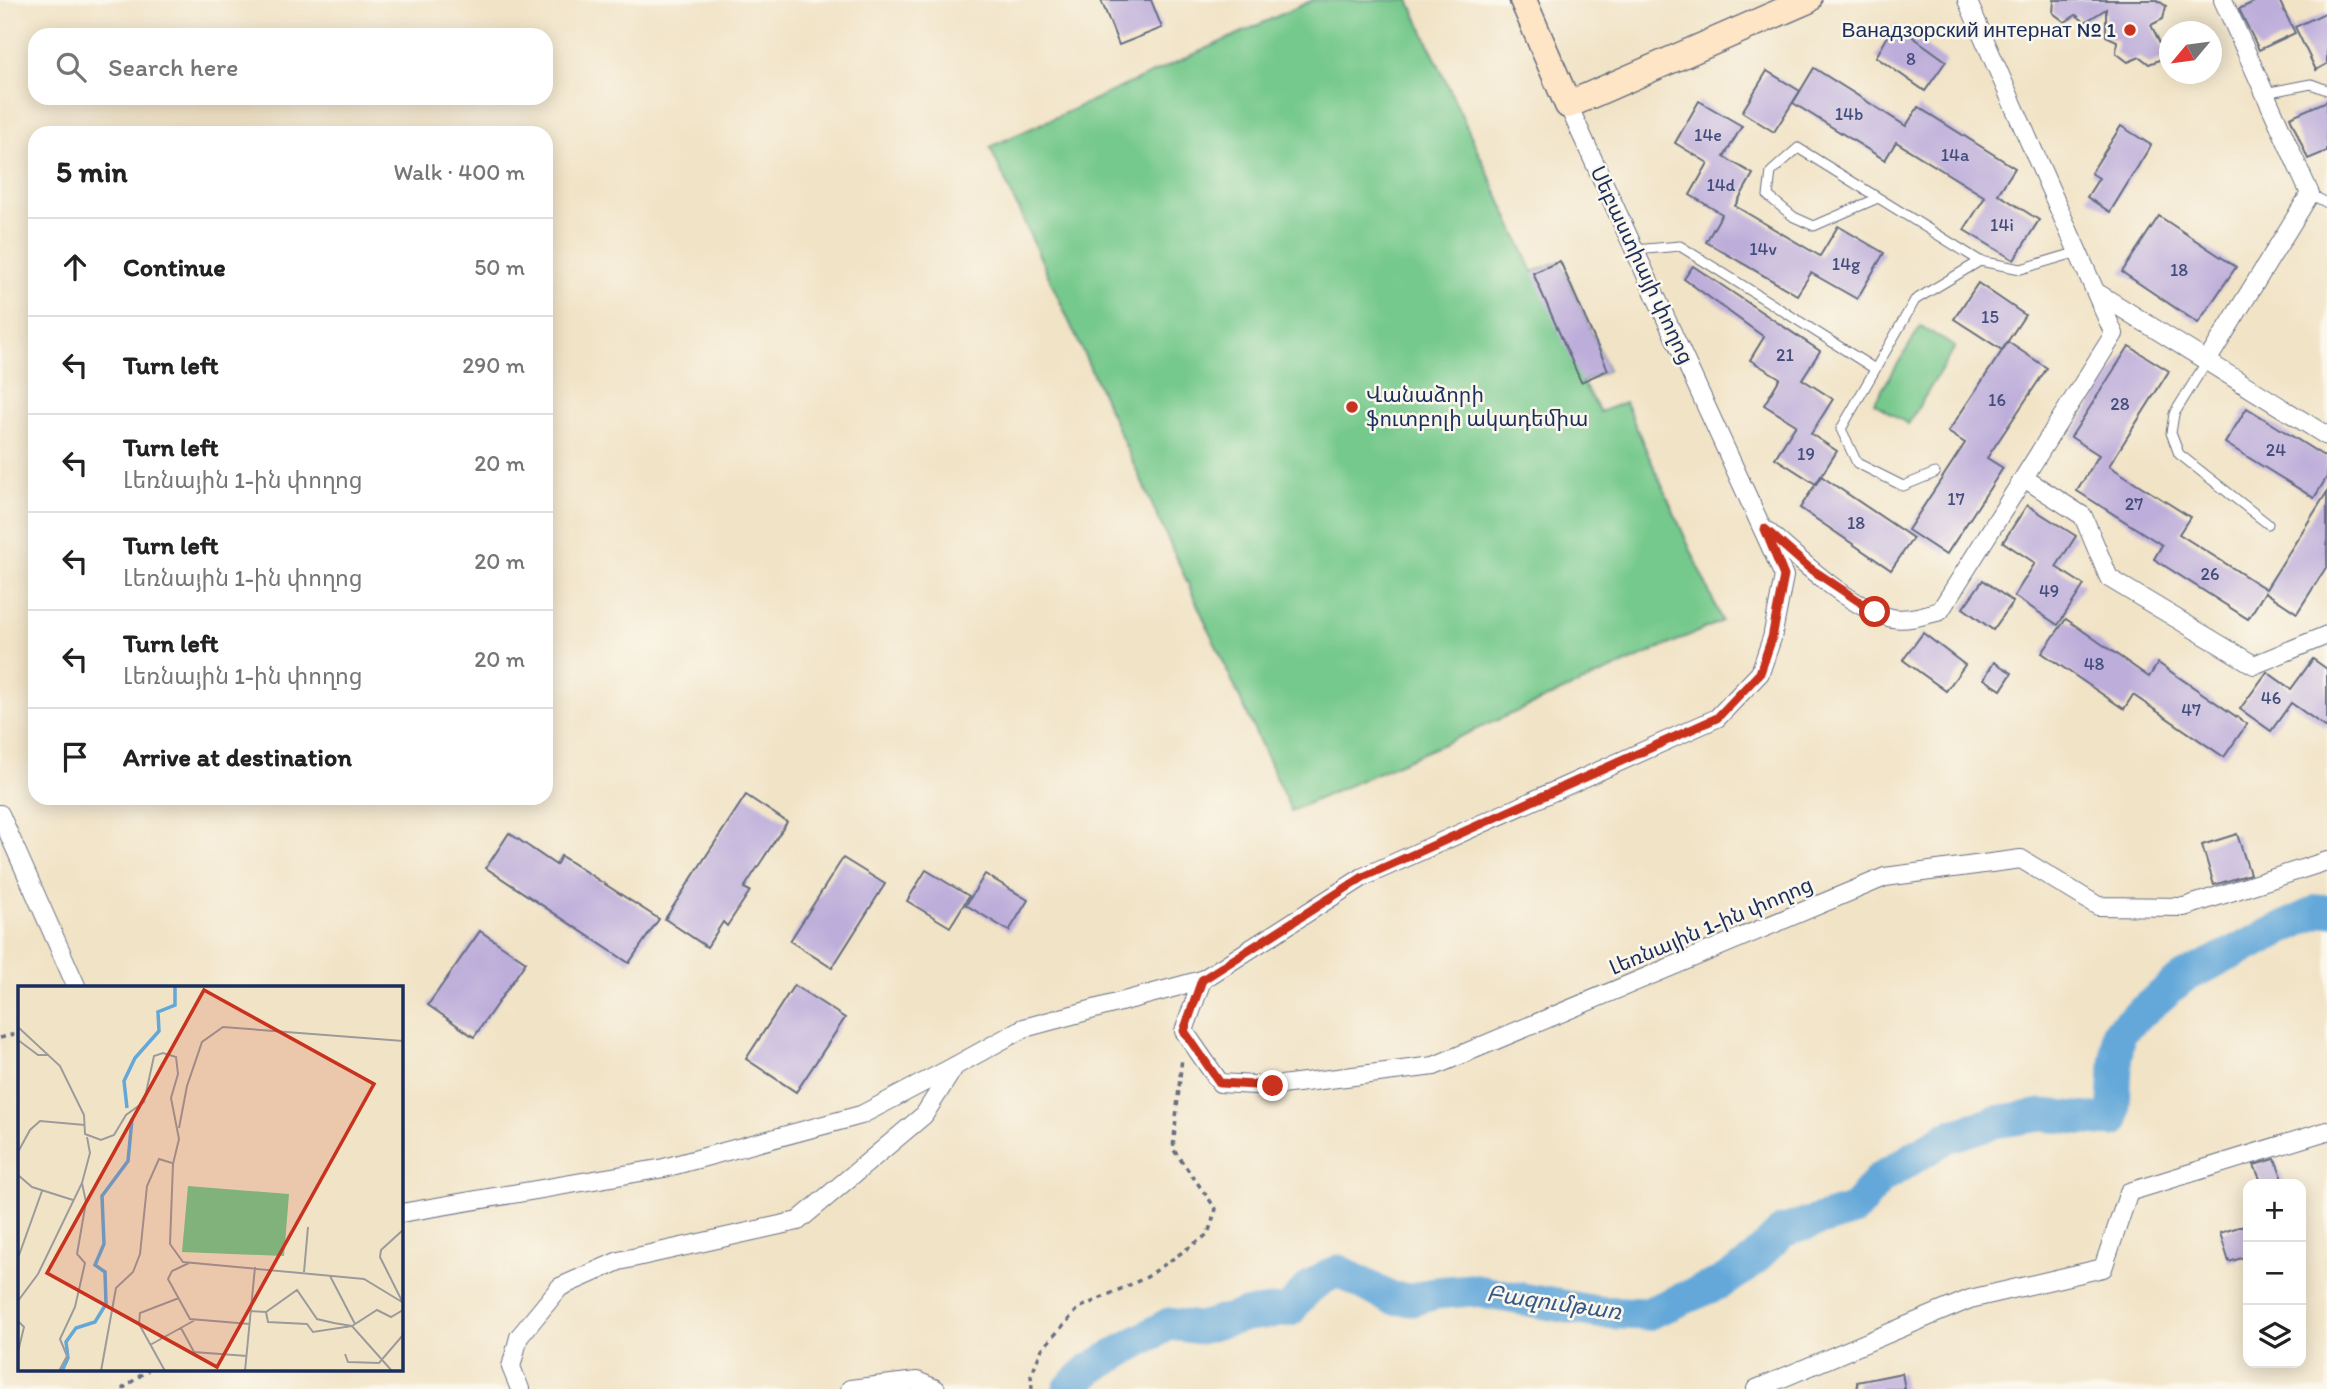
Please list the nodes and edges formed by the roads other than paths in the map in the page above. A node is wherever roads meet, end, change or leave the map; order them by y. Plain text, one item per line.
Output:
1 (1523, 0) edge
2 (1808, 0) edge
3 (1967, 0) edge
4 (2223, 0) edge
5 (2327, 89) edge
6 (2265, 93) junction
7 (1568, 105) junction
8 (2310, 194) junction
9 (1878, 198) junction
10 (2327, 204) edge
11 (1635, 250) junction
12 (2080, 251) junction
13 (1980, 261) junction
14 (2099, 294) junction
15 (2207, 361) junction
16 (1875, 369) junction
17 (2327, 436) edge
18 (1935, 473) dead end
19 (2024, 478) junction
20 (2268, 524) dead end
21 (1765, 529) junction
22 (2327, 635) edge
23 (0, 814) edge
24 (2327, 862) edge
25 (1202, 980) junction
26 (76, 986) edge
27 (956, 1066) junction
28 (2327, 1131) edge
29 (402, 1213) edge
30 (520, 1389) edge
31 (850, 1389) edge
32 (936, 1389) edge
33 (1756, 1389) edge

1 - 7 street, Սեբաստիայի փողոց
2 - 7 street
3 - 12 street
4 - 6 street
5 - 6 lane
6 - 8 street
7 - 11 street, Սեբաստիայի փողոց
8 - 10 lane
8 - 15 street
9 - 9 lane
9 - 13 lane
11 - 16 lane
11 - 21 street, Սեբաստիայի փողոց
12 - 13 lane
12 - 14 street
13 - 16 lane
14 - 15 street
14 - 19 street
15 - 17 street
15 - 20 lane
16 - 18 lane
19 - 21 street
19 - 22 street
21 - 25 street, Սեբաստիայի փողոց
23 - 26 street
24 - 25 street, Լեռնային 1-ին փողոց
25 - 27 street, Սեբաստիայի փողոց
27 - 29 street, Սեբաստիայի փողոց
27 - 30 street
28 - 33 street
31 - 32 street

